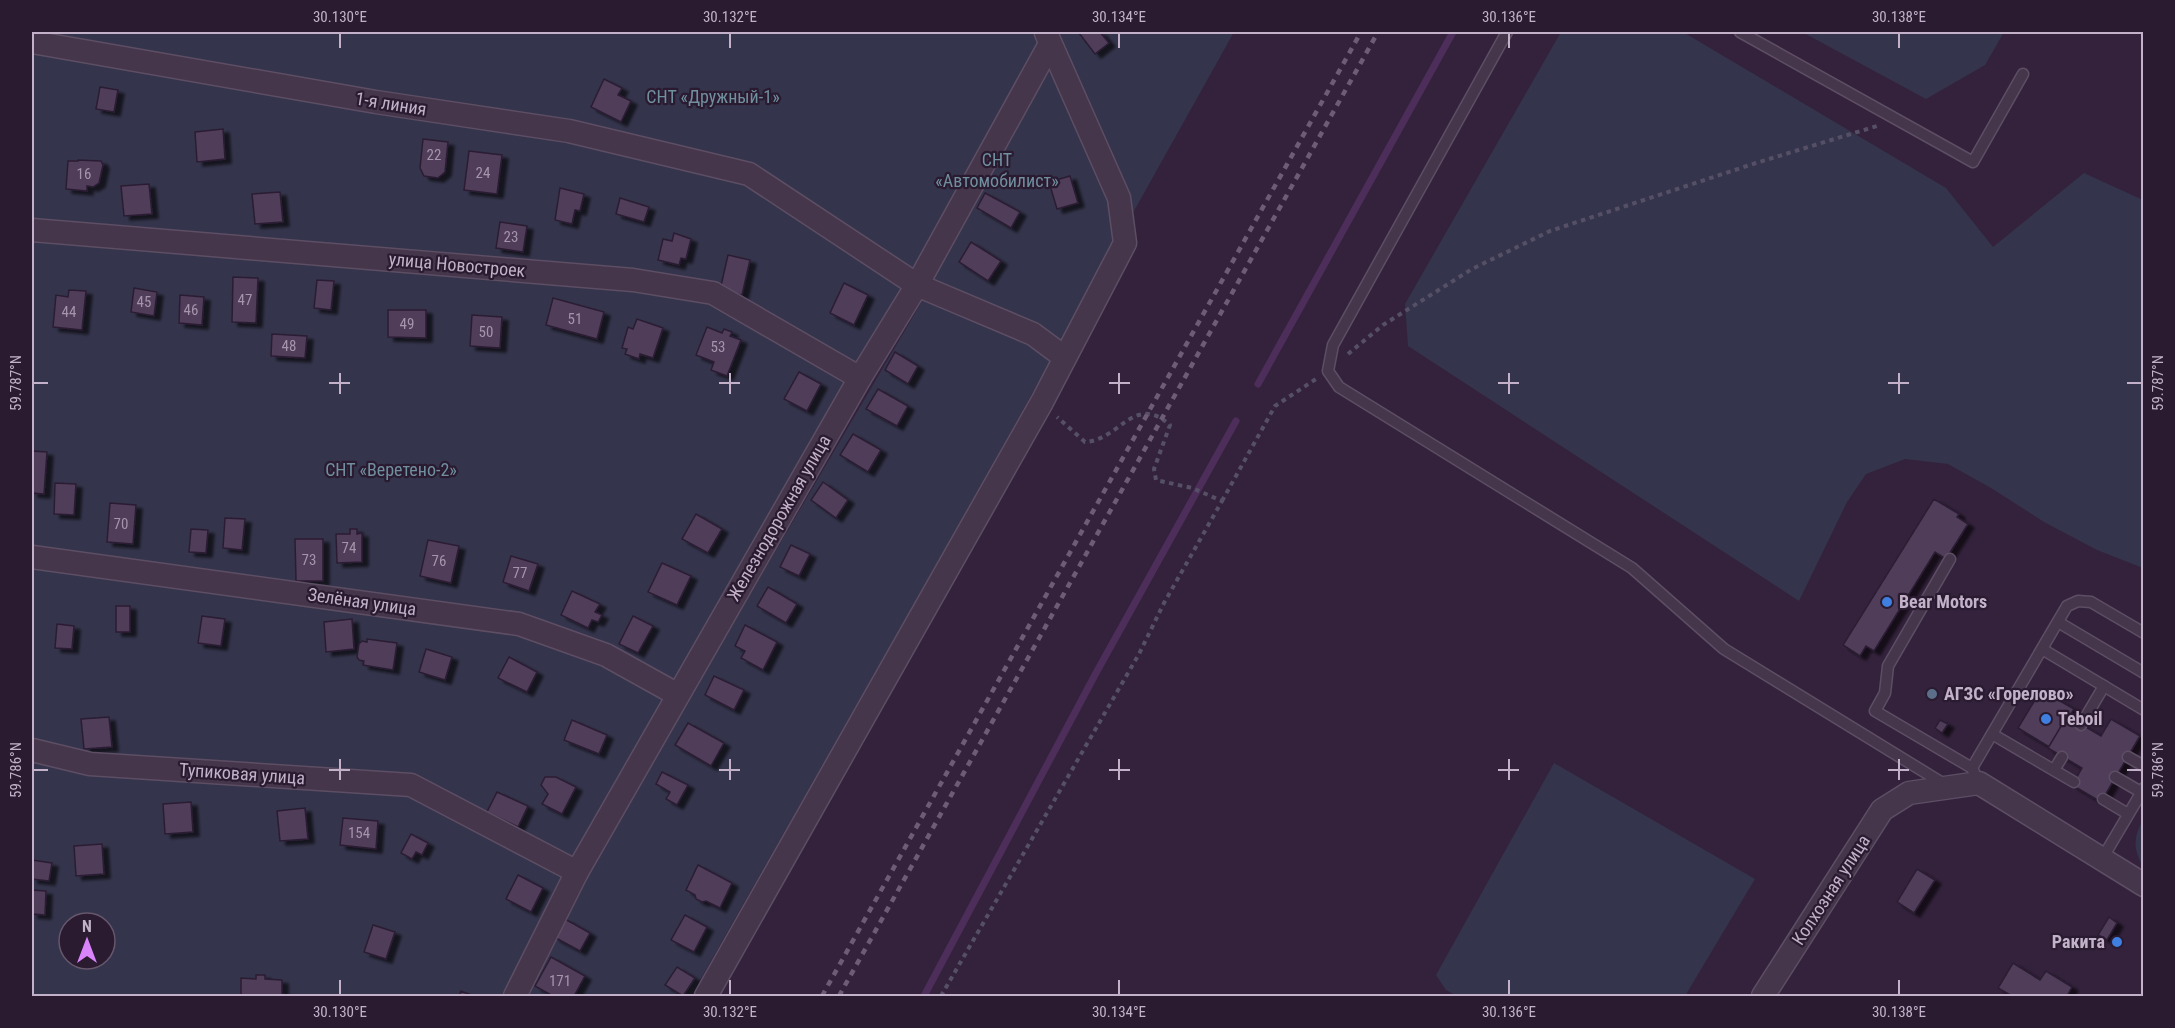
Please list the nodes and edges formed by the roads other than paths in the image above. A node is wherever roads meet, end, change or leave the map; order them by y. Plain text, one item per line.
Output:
1 (1507, 32) edge
2 (1740, 32) edge
3 (1048, 38) edge
4 (32, 42) edge
5 (2023, 74) dead end
6 (32, 230) edge
7 (917, 285) junction
8 (1064, 357) junction
9 (860, 378) junction
10 (32, 557) edge
11 (1950, 560) dead end
12 (2058, 622) junction
13 (2144, 633) edge
14 (2042, 650) junction
15 (2144, 673) edge
16 (2104, 686) junction
17 (678, 696) junction
18 (2144, 710) edge
19 (2081, 725) dead end
20 (1992, 734) junction
21 (32, 750) edge
22 (2062, 757) dead end
23 (2128, 757) dead end
24 (2144, 766) edge
25 (2054, 770) junction
26 (1976, 776) junction
27 (2115, 777) dead end
28 (2074, 782) dead end
29 (1949, 788) junction
30 (2142, 790) edge
31 (2103, 799) dead end
32 (2128, 814) junction
33 (2102, 859) junction
34 (577, 872) junction
35 (2144, 885) edge
36 (515, 996) edge
37 (706, 996) edge
38 (1763, 996) edge

1 - 29 lane
2 - 5 lane
3 - 7 street, Железнодорожная улица
3 - 8 street
4 - 7 street, 1-я линия
6 - 9 street, улица Новостроек
7 - 8 street
7 - 9 street, Железнодорожная улица
8 - 37 street
9 - 17 street, Железнодорожная улица
10 - 17 street, Зелёная улица
11 - 26 lane
12 - 13 lane
12 - 14 lane
12 - 15 lane
14 - 16 lane
14 - 20 lane
16 - 18 lane
16 - 19 lane
17 - 34 street, Железнодорожная улица
20 - 25 lane
20 - 26 lane
21 - 34 street, Тупиковая улица
22 - 25 lane
23 - 24 lane
25 - 28 lane
26 - 29 street
26 - 33 street
27 - 30 lane
29 - 38 street, Колхозная улица
30 - 32 lane
31 - 32 lane
32 - 33 lane
33 - 35 street
34 - 36 street, Железнодорожная улица

